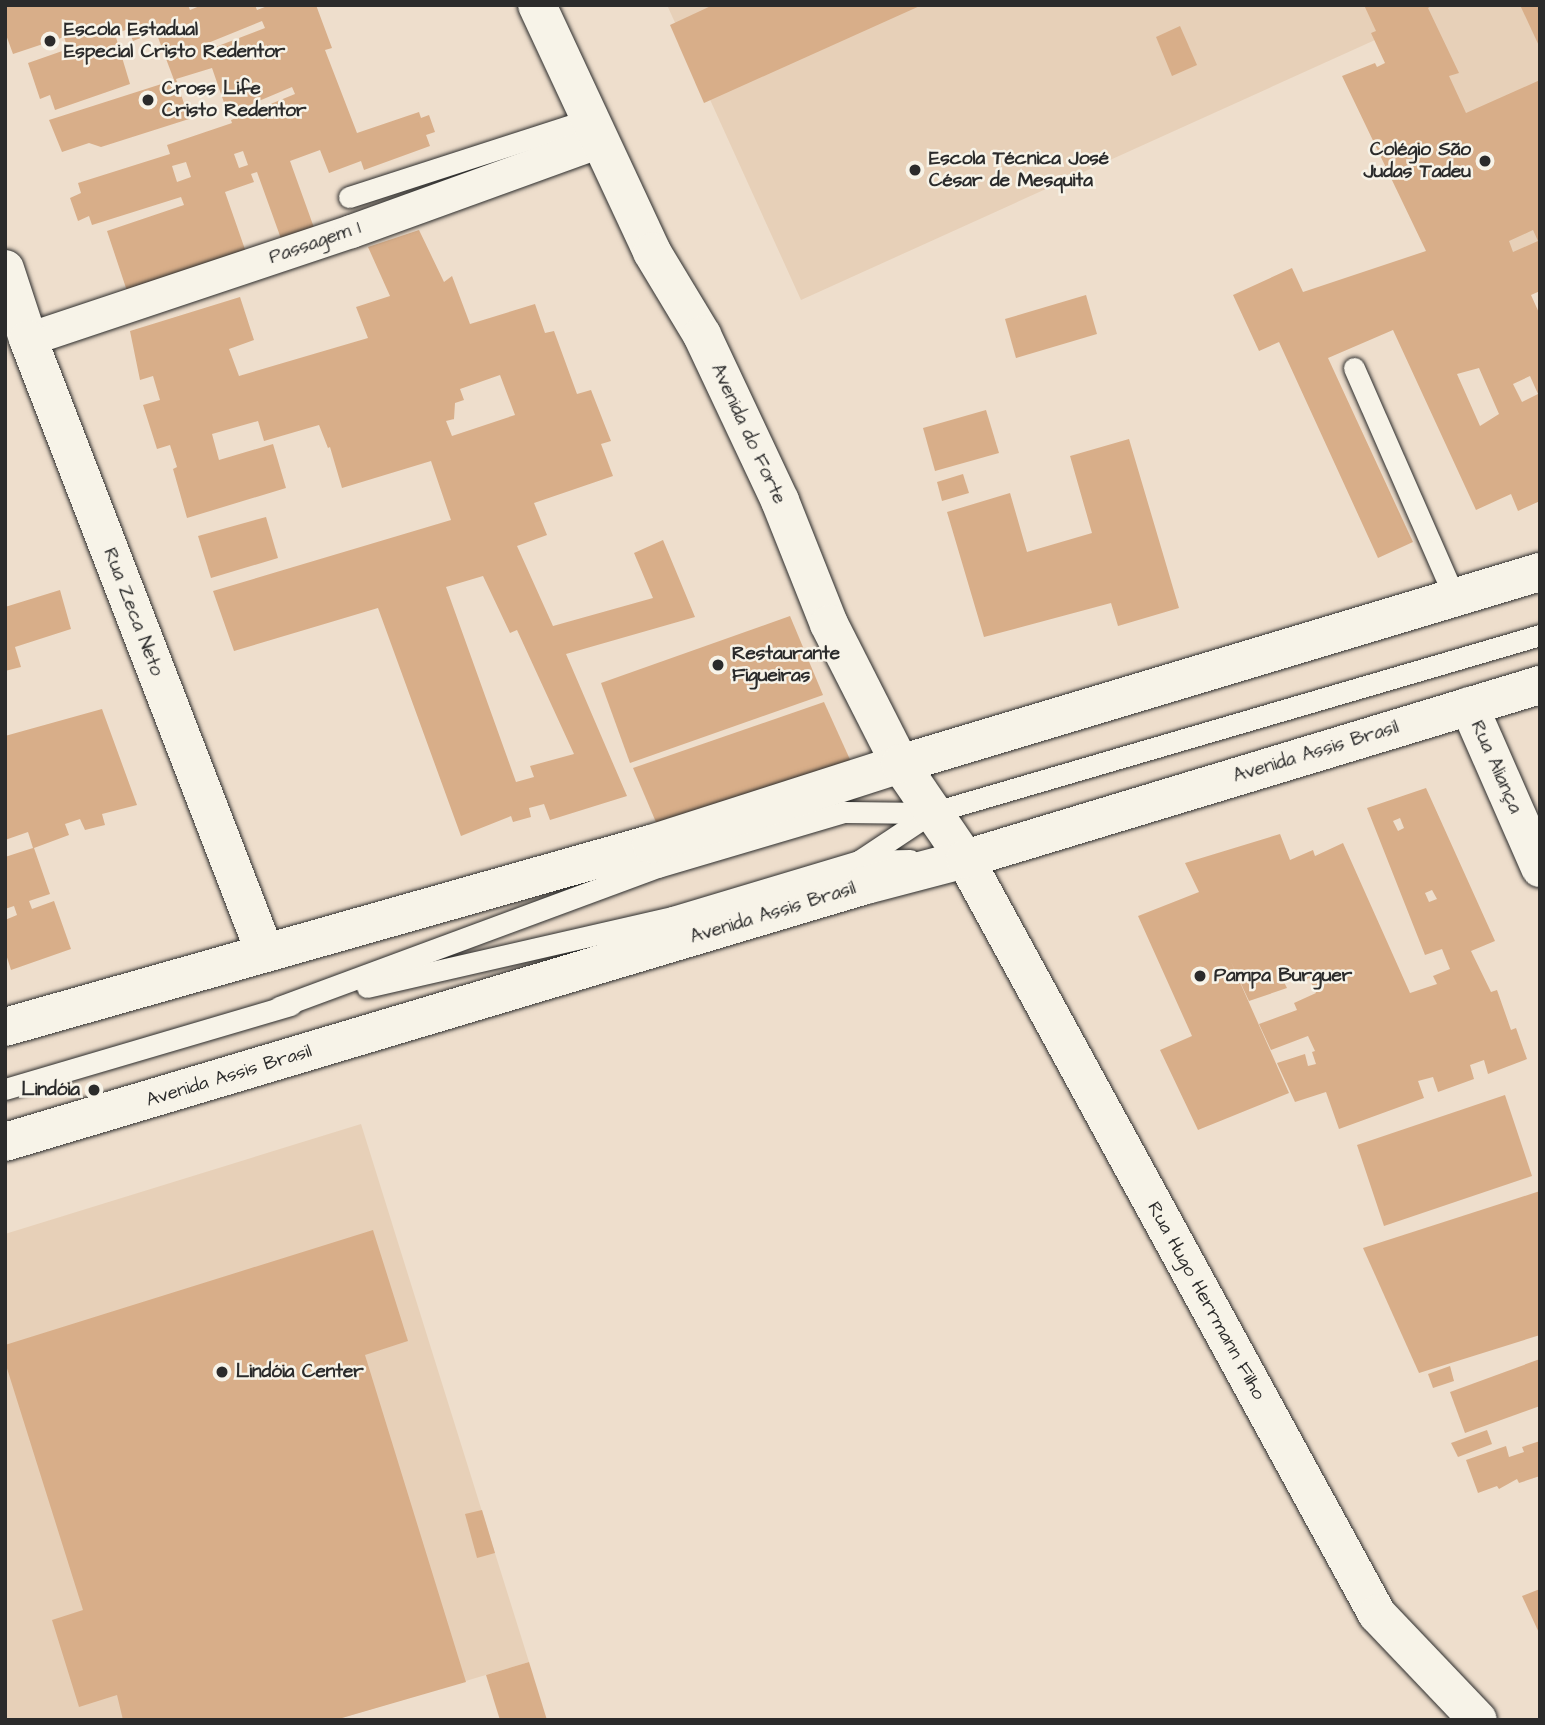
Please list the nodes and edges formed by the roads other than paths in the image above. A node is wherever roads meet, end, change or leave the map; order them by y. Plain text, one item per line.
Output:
1 (537, 5) edge
2 (595, 130) junction
3 (349, 197) dead end
4 (8, 284) edge
5 (28, 339) junction
6 (1354, 369) dead end
7 (1540, 572) edge
8 (1455, 598) junction
9 (1540, 635) edge
10 (1540, 685) edge
11 (1469, 706) junction
12 (900, 764) junction
13 (844, 812) junction
14 (931, 813) junction
15 (965, 859) junction
16 (859, 861) junction
17 (1540, 868) edge
18 (265, 953) junction
19 (279, 1007) junction
20 (5, 1027) edge
21 (5, 1089) edge
22 (5, 1142) edge
23 (1478, 1720) edge

1 - 2 main road, Avenida do Forte
2 - 3 lane
2 - 5 street, Passagem 1
2 - 12 main road, Avenida do Forte
4 - 5 main road, Rua Zeca Neto
5 - 18 main road, Rua Zeca Neto
6 - 8 lane
7 - 8 main road
8 - 12 main road
9 - 14 lane
10 - 11 main road, Avenida Assis Brasil
11 - 15 main road, Avenida Assis Brasil
11 - 17 main road, Rua Aliança
12 - 13 lane
12 - 14 main road, Avenida do Forte
12 - 18 main road
13 - 14 lane
13 - 19 lane
14 - 15 main road, Avenida do Forte
14 - 16 lane
15 - 16 lane
15 - 22 main road, Avenida Assis Brasil
15 - 23 main road, Rua Hugo Herrmann Filho
16 - 19 lane
18 - 20 main road
19 - 21 lane

